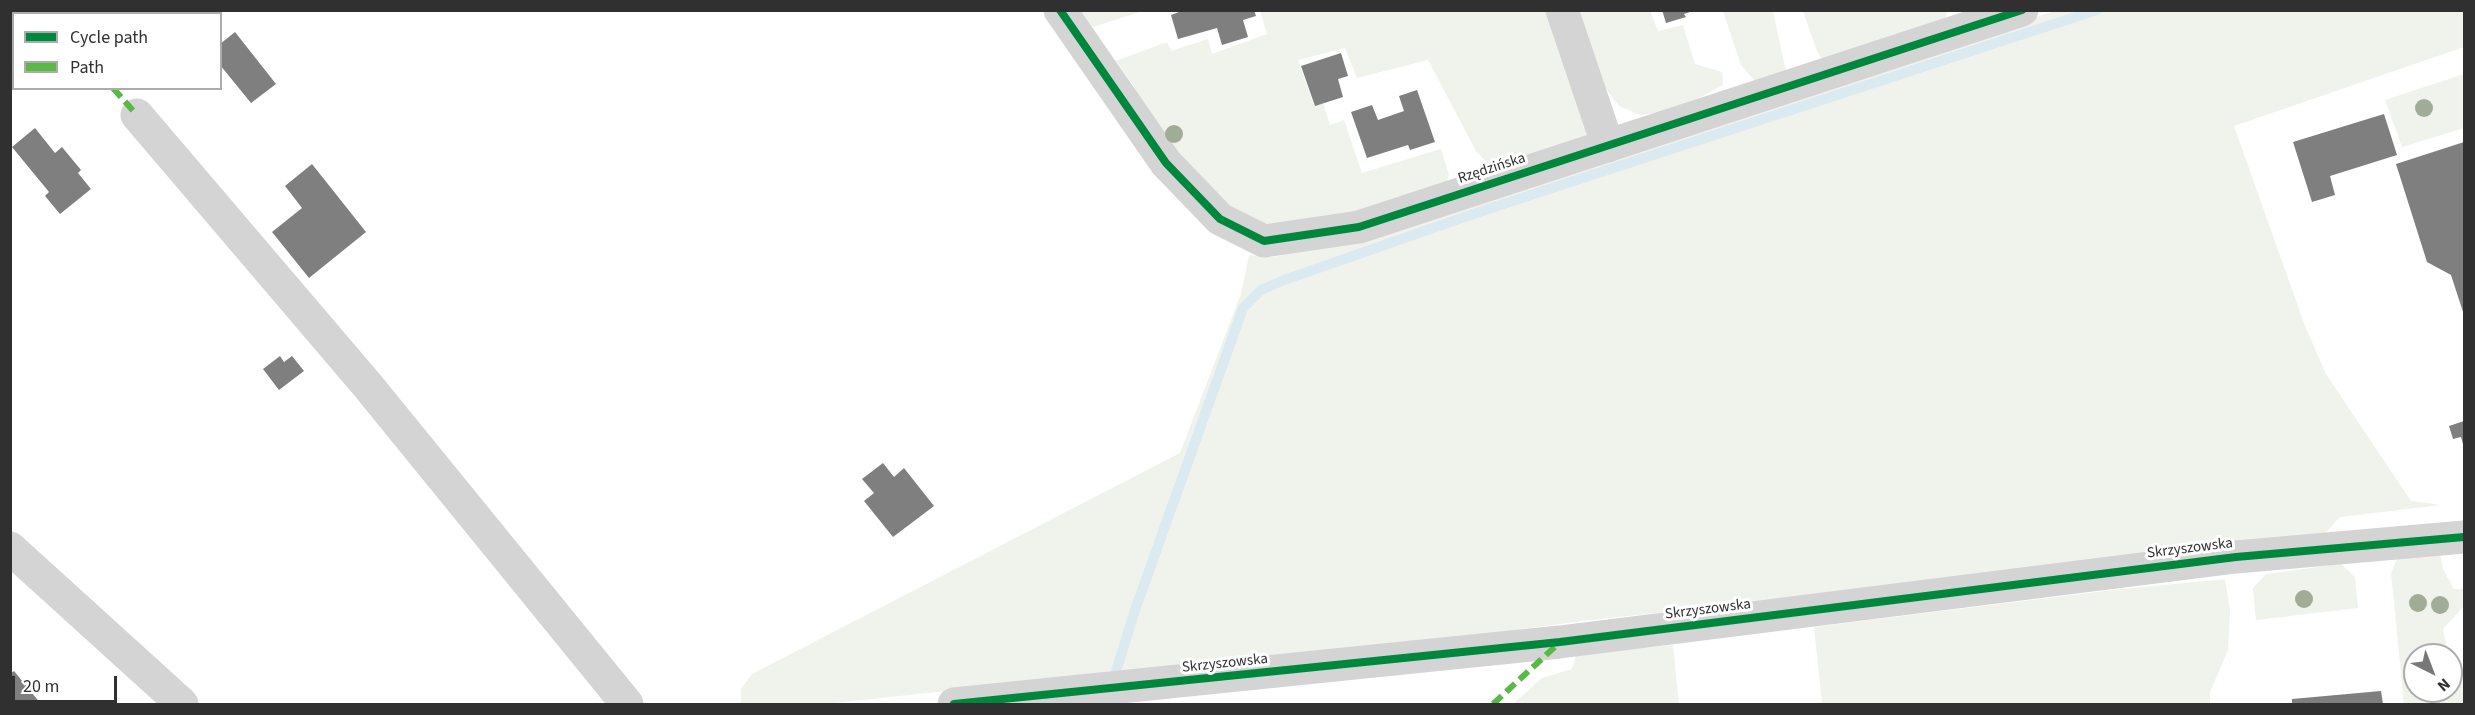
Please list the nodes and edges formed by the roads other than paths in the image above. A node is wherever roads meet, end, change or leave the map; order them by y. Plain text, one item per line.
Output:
1 (1060, 10) edge
2 (1562, 10) edge
3 (2022, 10) edge
4 (1967, 19) edge
5 (137, 115) dead end
6 (1608, 146) junction
7 (2464, 537) edge
8 (10, 548) edge
9 (182, 705) edge
10 (627, 705) edge
11 (954, 705) edge

1 - 6 street, Rzędzińska
2 - 6 street
3 - 4 street, Rzędzińska
4 - 6 street, Rzędzińska
5 - 10 street
7 - 11 street, Skrzyszowska
8 - 9 street

